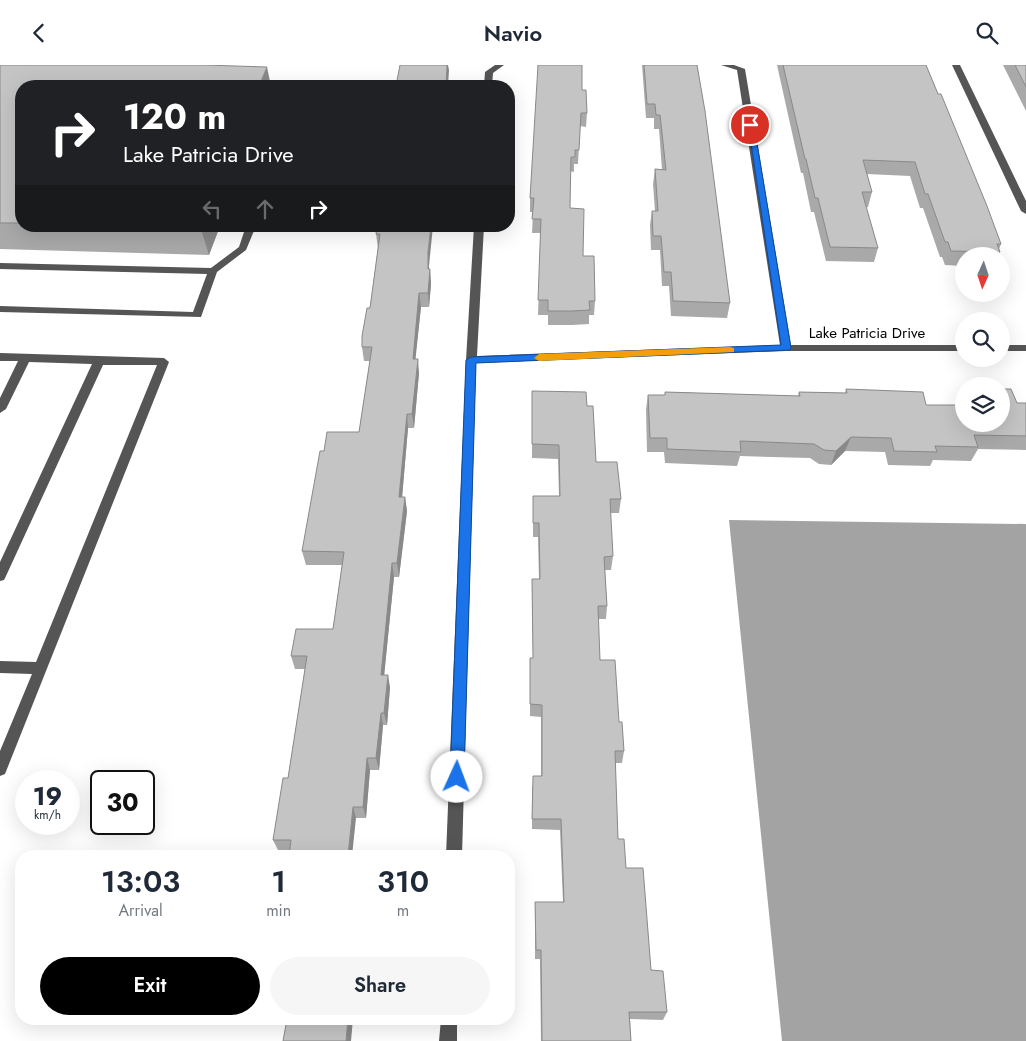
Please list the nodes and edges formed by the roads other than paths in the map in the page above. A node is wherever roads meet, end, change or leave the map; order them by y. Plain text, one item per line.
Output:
1 (500, 65) edge
2 (726, 65) edge
3 (956, 65) edge
4 (488, 80) edge
5 (1026, 211) edge
6 (249, 232) edge
7 (479, 232) edge
8 (0, 265) edge
9 (213, 271) junction
10 (0, 309) edge
11 (786, 348) junction
12 (955, 348) edge
13 (1010, 348) edge
14 (1026, 348) edge
15 (0, 357) edge
16 (25, 358) junction
17 (471, 360) junction
18 (99, 361) junction
19 (0, 409) edge
20 (0, 576) edge
21 (0, 667) edge
22 (40, 668) junction
23 (0, 769) edge
24 (454, 850) edge
25 (449, 1025) edge
26 (448, 1041) edge

1 - 4 street
2 - 11 street
3 - 5 street
6 - 9 street
7 - 17 street
8 - 9 street
9 - 10 street
11 - 12 street, Lake Patricia Drive
11 - 17 street, Lake Patricia Drive
13 - 14 street
15 - 16 street
16 - 18 street
16 - 19 street
17 - 24 street
18 - 20 street
18 - 22 street
21 - 22 street
22 - 23 street
25 - 26 street

